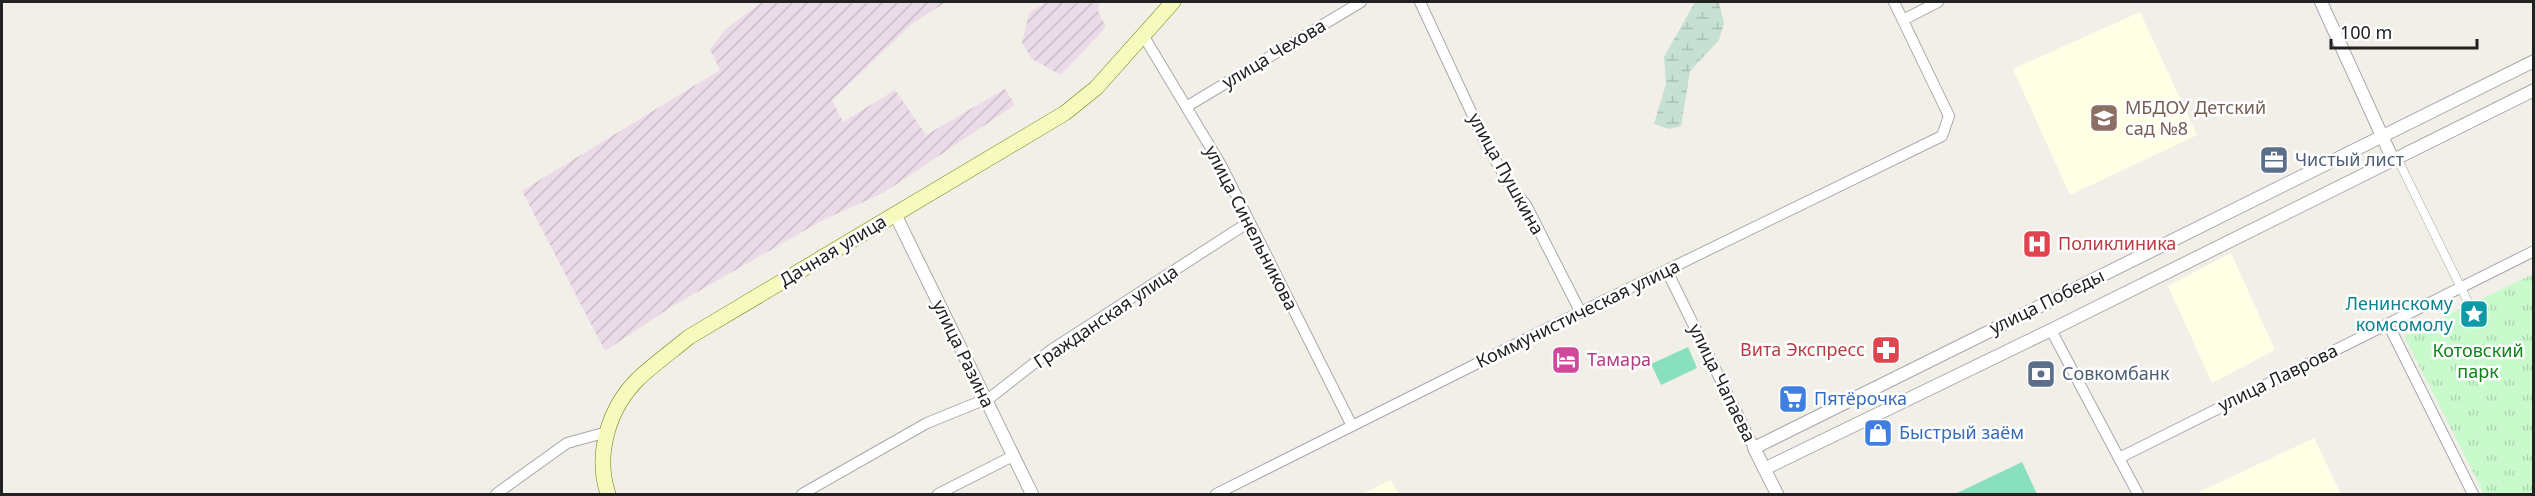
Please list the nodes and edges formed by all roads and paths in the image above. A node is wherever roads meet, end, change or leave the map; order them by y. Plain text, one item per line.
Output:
1 (1173, 2) edge
2 (1361, 2) edge
3 (1419, 2) edge
4 (1894, 2) edge
5 (1938, 2) edge
6 (2321, 2) edge
7 (1903, 20) junction
8 (1143, 35) junction
9 (2534, 61) edge
10 (2534, 90) edge
11 (1186, 107) junction
12 (2382, 135) junction
13 (2395, 159) junction
14 (895, 214) junction
15 (1249, 222) junction
16 (2534, 251) edge
17 (1667, 271) junction
18 (2461, 287) junction
19 (2469, 304) dead end
20 (1581, 313) junction
21 (2388, 324) junction
22 (2051, 330) junction
23 (984, 399) junction
24 (1352, 426) junction
25 (607, 432) junction
26 (1754, 448) junction
27 (1013, 456) junction
28 (2119, 458) junction
29 (1764, 469) junction
30 (496, 495) edge
31 (608, 495) edge
32 (802, 495) edge
33 (938, 495) edge
34 (1032, 495) edge
35 (1216, 495) edge
36 (1777, 495) edge
37 (2138, 495) edge
38 (2473, 495) edge

1 - 8 main road, Дачная улица
2 - 11 street, улица Чехова
3 - 20 street, улица Пушкина
4 - 7 street
5 - 7 street
6 - 12 street
7 - 17 street, Коммунистическая улица
8 - 11 street, улица Синельникова
8 - 14 main road, Дачная улица
9 - 12 street, улица Победы
10 - 13 street, улица Победы
11 - 15 street, улица Синельникова
12 - 13 street
12 - 26 street, улица Победы
13 - 18 street
13 - 22 street, улица Победы
14 - 23 street, улица Разина
14 - 25 main road, Дачная улица
15 - 23 street, Гражданская улица
15 - 24 street, улица Синельникова
16 - 18 street, улица Лаврова
17 - 20 street, Коммунистическая улица
17 - 26 street, улица Чапаева
18 - 19 street
18 - 21 street, улица Лаврова
20 - 24 street, Коммунистическая улица
21 - 28 street, улица Лаврова
21 - 38 street
22 - 28 street
22 - 29 street, улица Победы
23 - 27 street, улица Разина
23 - 32 street, Гражданская улица
24 - 35 street, Коммунистическая улица
25 - 30 street
25 - 31 main road, Дачная улица
26 - 29 street, улица Чапаева
27 - 33 street
27 - 34 street, улица Разина
28 - 37 street
29 - 36 street, улица Чапаева

